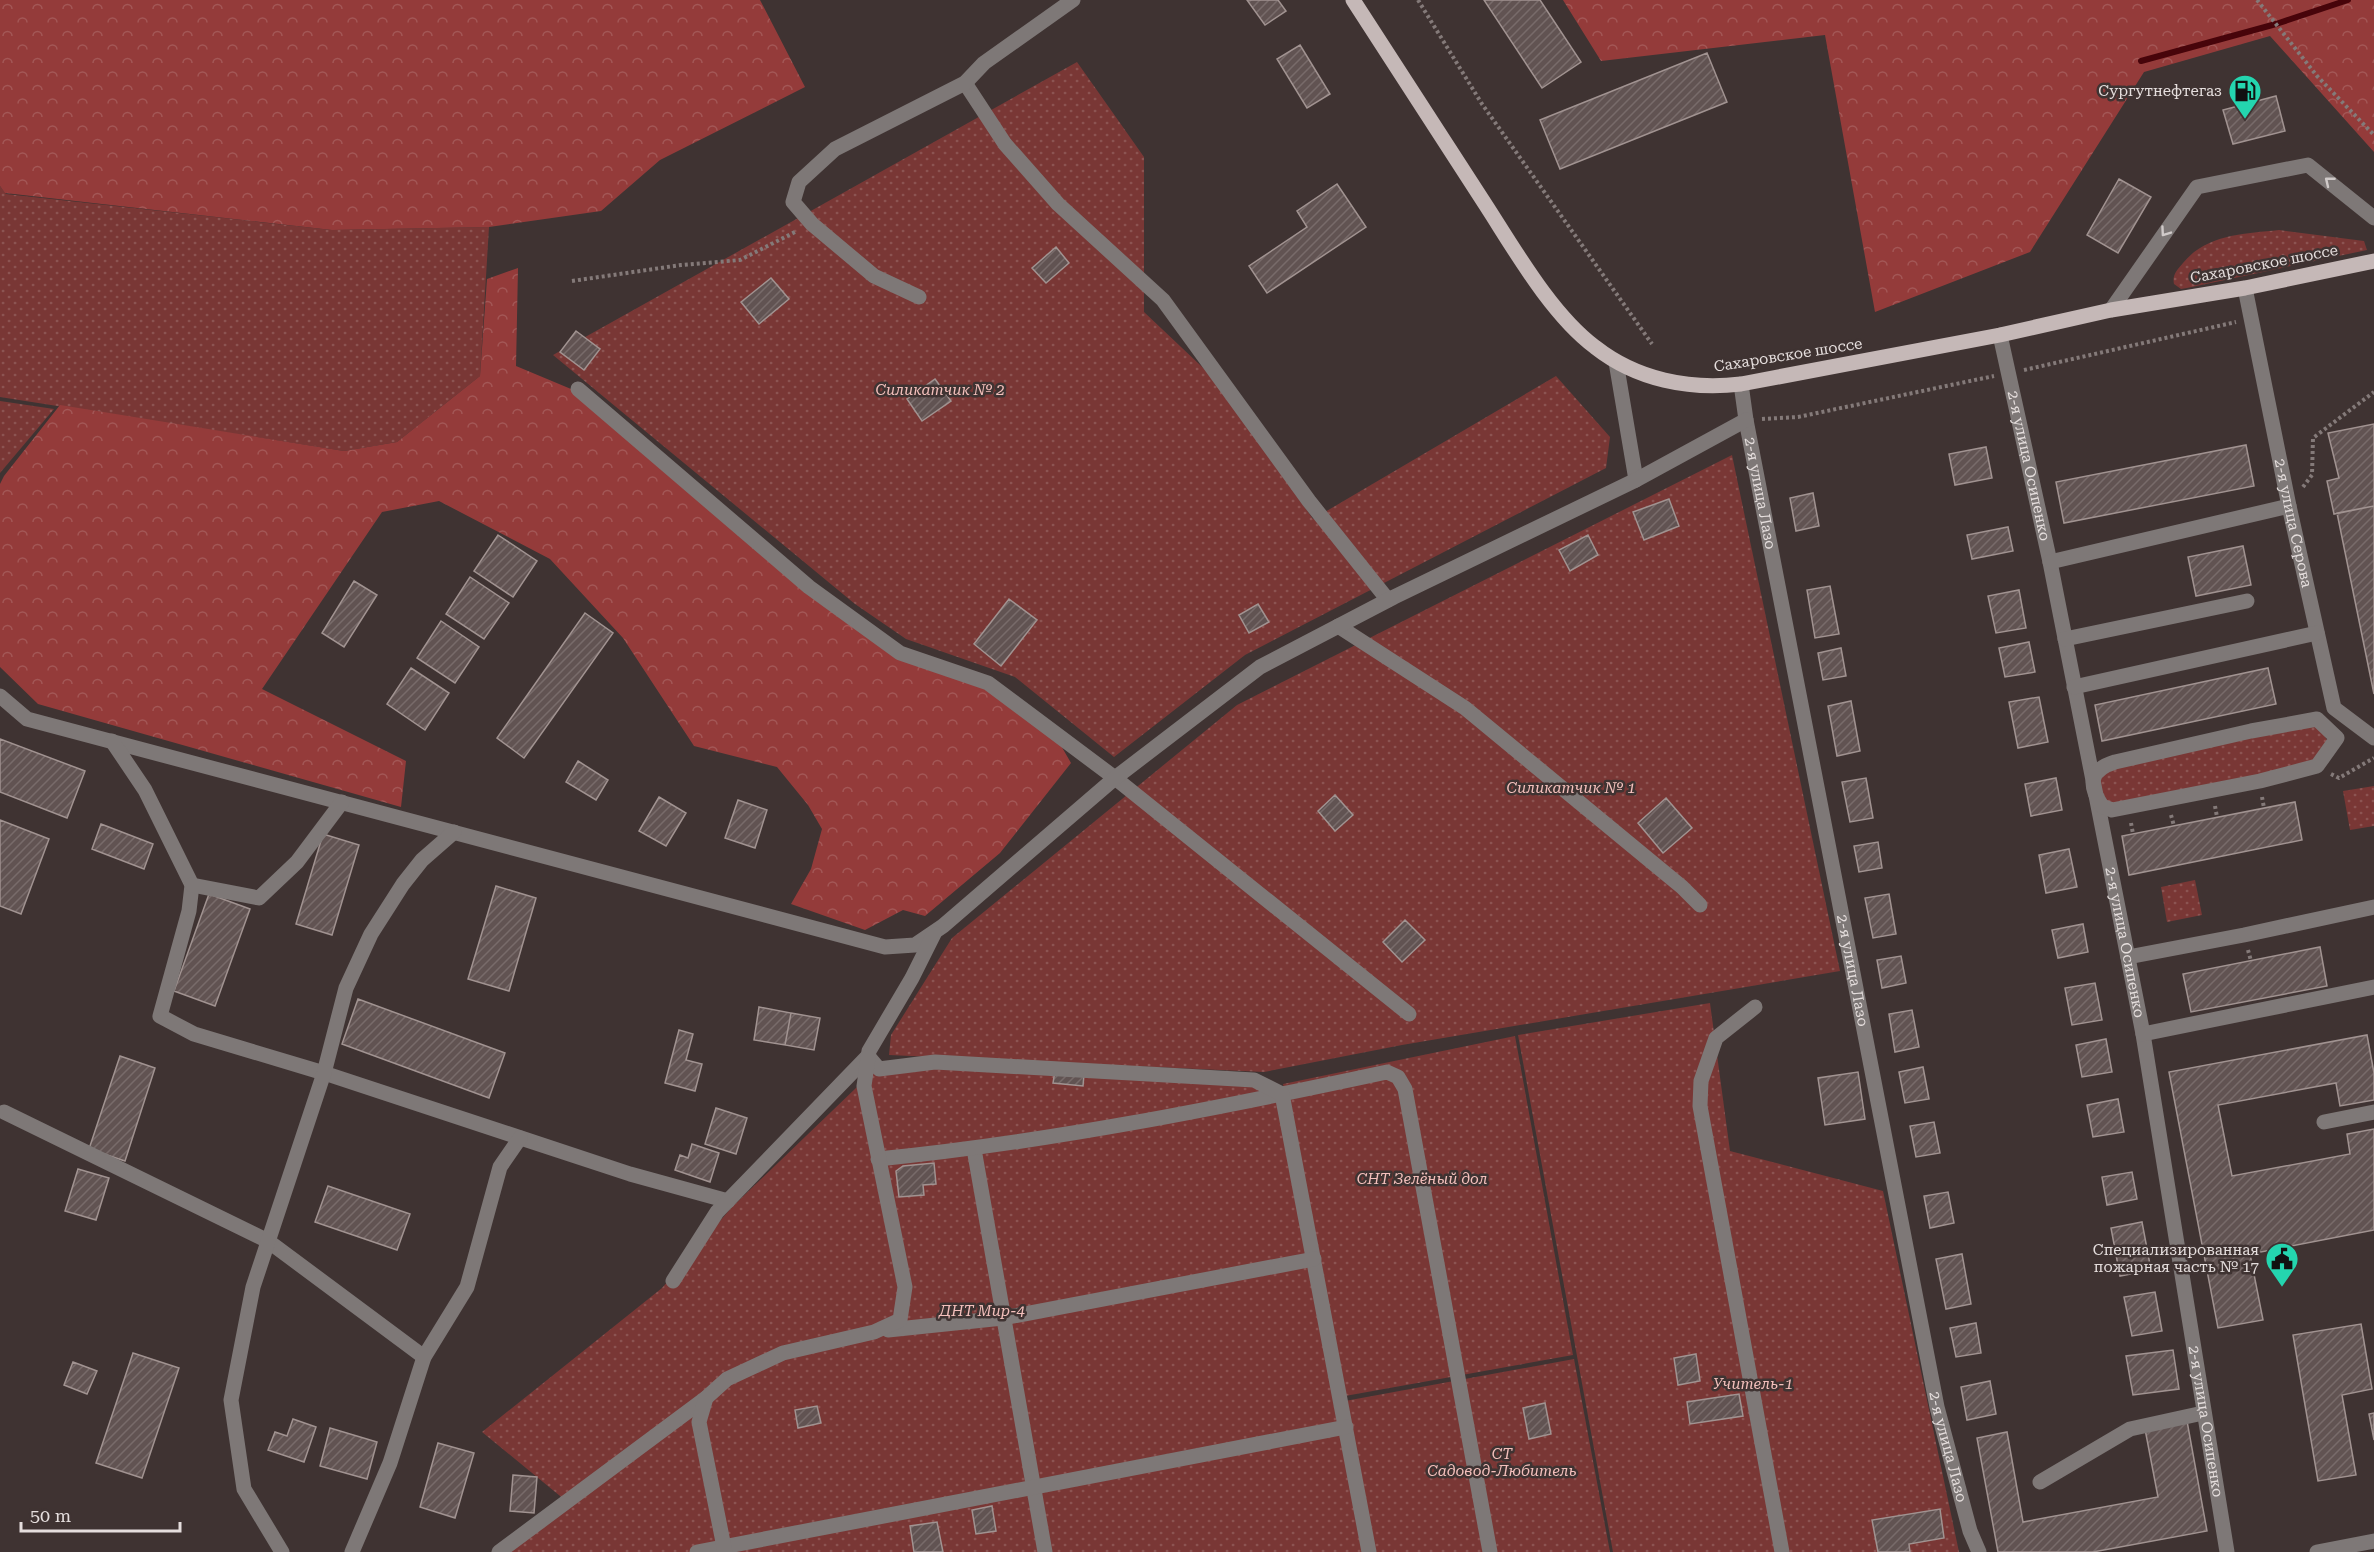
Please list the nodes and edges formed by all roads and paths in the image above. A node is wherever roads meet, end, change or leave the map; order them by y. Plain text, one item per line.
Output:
1 (1073, 0) edge
2 (1353, 0) edge
3 (1418, 0) edge
4 (2259, 1) edge
5 (964, 83) junction
6 (2374, 135) edge
7 (2374, 218) edge
8 (812, 224) junction
9 (2374, 261) edge
10 (572, 281) dead end
11 (2245, 288) junction
12 (919, 297) dead end
13 (2111, 310) junction
14 (2000, 335) junction
15 (1652, 344) dead end
16 (1616, 362) junction
17 (1741, 384) junction
18 (578, 388) dead end
19 (2374, 392) edge
20 (1746, 420) junction
21 (1636, 480) junction
22 (2289, 506) junction
23 (2050, 562) junction
24 (1388, 600) junction
25 (2247, 601) dead end
26 (1338, 626) junction
27 (2317, 633) junction
28 (2065, 639) junction
29 (2074, 687) junction
30 (0, 696) edge
31 (2351, 722) junction
32 (2337, 738) junction
33 (2374, 738) edge
34 (112, 741) junction
35 (2374, 758) edge
36 (2317, 766) junction
37 (1115, 778) junction
38 (2092, 786) junction
39 (342, 802) junction
40 (454, 832) junction
41 (192, 885) junction
42 (1700, 905) dead end
43 (2374, 906) edge
44 (936, 931) junction
45 (2128, 957) junction
46 (2374, 987) edge
47 (1755, 1007) dead end
48 (1408, 1014) dead end
49 (2143, 1034) junction
50 (868, 1056) junction
51 (324, 1073) junction
52 (1282, 1094) junction
53 (3, 1112) dead end
54 (2374, 1112) edge
55 (2324, 1122) dead end
56 (520, 1138) junction
57 (974, 1149) junction
58 (878, 1159) junction
59 (728, 1201) junction
60 (268, 1241) junction
61 (1314, 1259) junction
62 (673, 1281) dead end
63 (1003, 1318) junction
64 (874, 1332) junction
65 (424, 1357) junction
66 (706, 1398) junction
67 (2203, 1413) junction
68 (1346, 1427) junction
69 (2040, 1482) dead end
70 (1034, 1486) junction
71 (2374, 1541) edge
72 (724, 1549) edge
73 (282, 1552) edge
74 (352, 1552) edge
75 (499, 1552) edge
76 (697, 1552) edge
77 (1045, 1552) edge
78 (1369, 1552) edge
79 (1490, 1552) edge
80 (1782, 1552) edge
81 (1978, 1552) edge
82 (2227, 1552) edge
83 (2318, 1552) edge

1 - 5 street
2 - 16 main road, Сахаровское шоссе
3 - 15 path
4 - 6 path
5 - 8 street
5 - 24 street
7 -> 13 street
8 - 10 path
8 - 12 street
9 - 11 main road, Сахаровское шоссе
11 - 13 main road, Сахаровское шоссе
11 - 22 street, 2-я улица Серова
13 - 14 main road, Сахаровское шоссе
14 - 17 main road, Сахаровское шоссе
14 - 23 street, 2-я улица Осипенко
16 - 17 main road, Сахаровское шоссе
16 - 21 street
17 - 20 street, 2-я улица Лазо
18 - 37 street
19 - 22 path
20 - 21 street
20 - 81 street, 2-я улица Лазо
21 - 24 street
22 - 23 street
22 - 27 street, 2-я улица Серова
23 - 28 street, 2-я улица Осипенко
24 - 26 street
25 - 28 street
26 - 37 street
26 - 42 street
27 - 29 street
27 - 31 street, 2-я улица Серова
28 - 29 street, 2-я улица Осипенко
29 - 38 street, 2-я улица Осипенко
30 - 34 street
31 - 32 street
31 - 33 street, 2-я улица Серова
32 - 36 street
32 - 38 street
34 - 39 street
34 - 41 street
35 - 36 path
36 - 38 street
37 - 44 street
37 - 48 street
38 - 45 street, 2-я улица Осипенко
39 - 40 street
39 - 41 street
40 - 44 street
40 - 51 street
41 - 51 street
43 - 45 street
44 - 50 street
45 - 49 street, 2-я улица Осипенко
46 - 49 street
47 - 80 street
49 - 67 street, 2-я улица Осипенко
50 - 52 street
50 - 58 street
50 - 59 street
51 - 56 street
51 - 60 street
52 - 57 street
52 - 61 street
52 - 79 street
53 - 60 street
54 - 55 street
56 - 59 street
56 - 65 street
57 - 58 street
57 - 63 street
58 - 64 street
59 - 62 street
60 - 65 street
60 - 73 street
61 - 63 street
61 - 68 street
63 - 64 street
63 - 70 street
64 - 66 street
65 - 74 street
66 - 72 street
66 - 75 street
67 - 69 street
67 - 82 street, 2-я улица Осипенко
68 - 70 street
68 - 78 street
70 - 72 street
70 - 77 street
71 - 83 street
72 - 76 street

